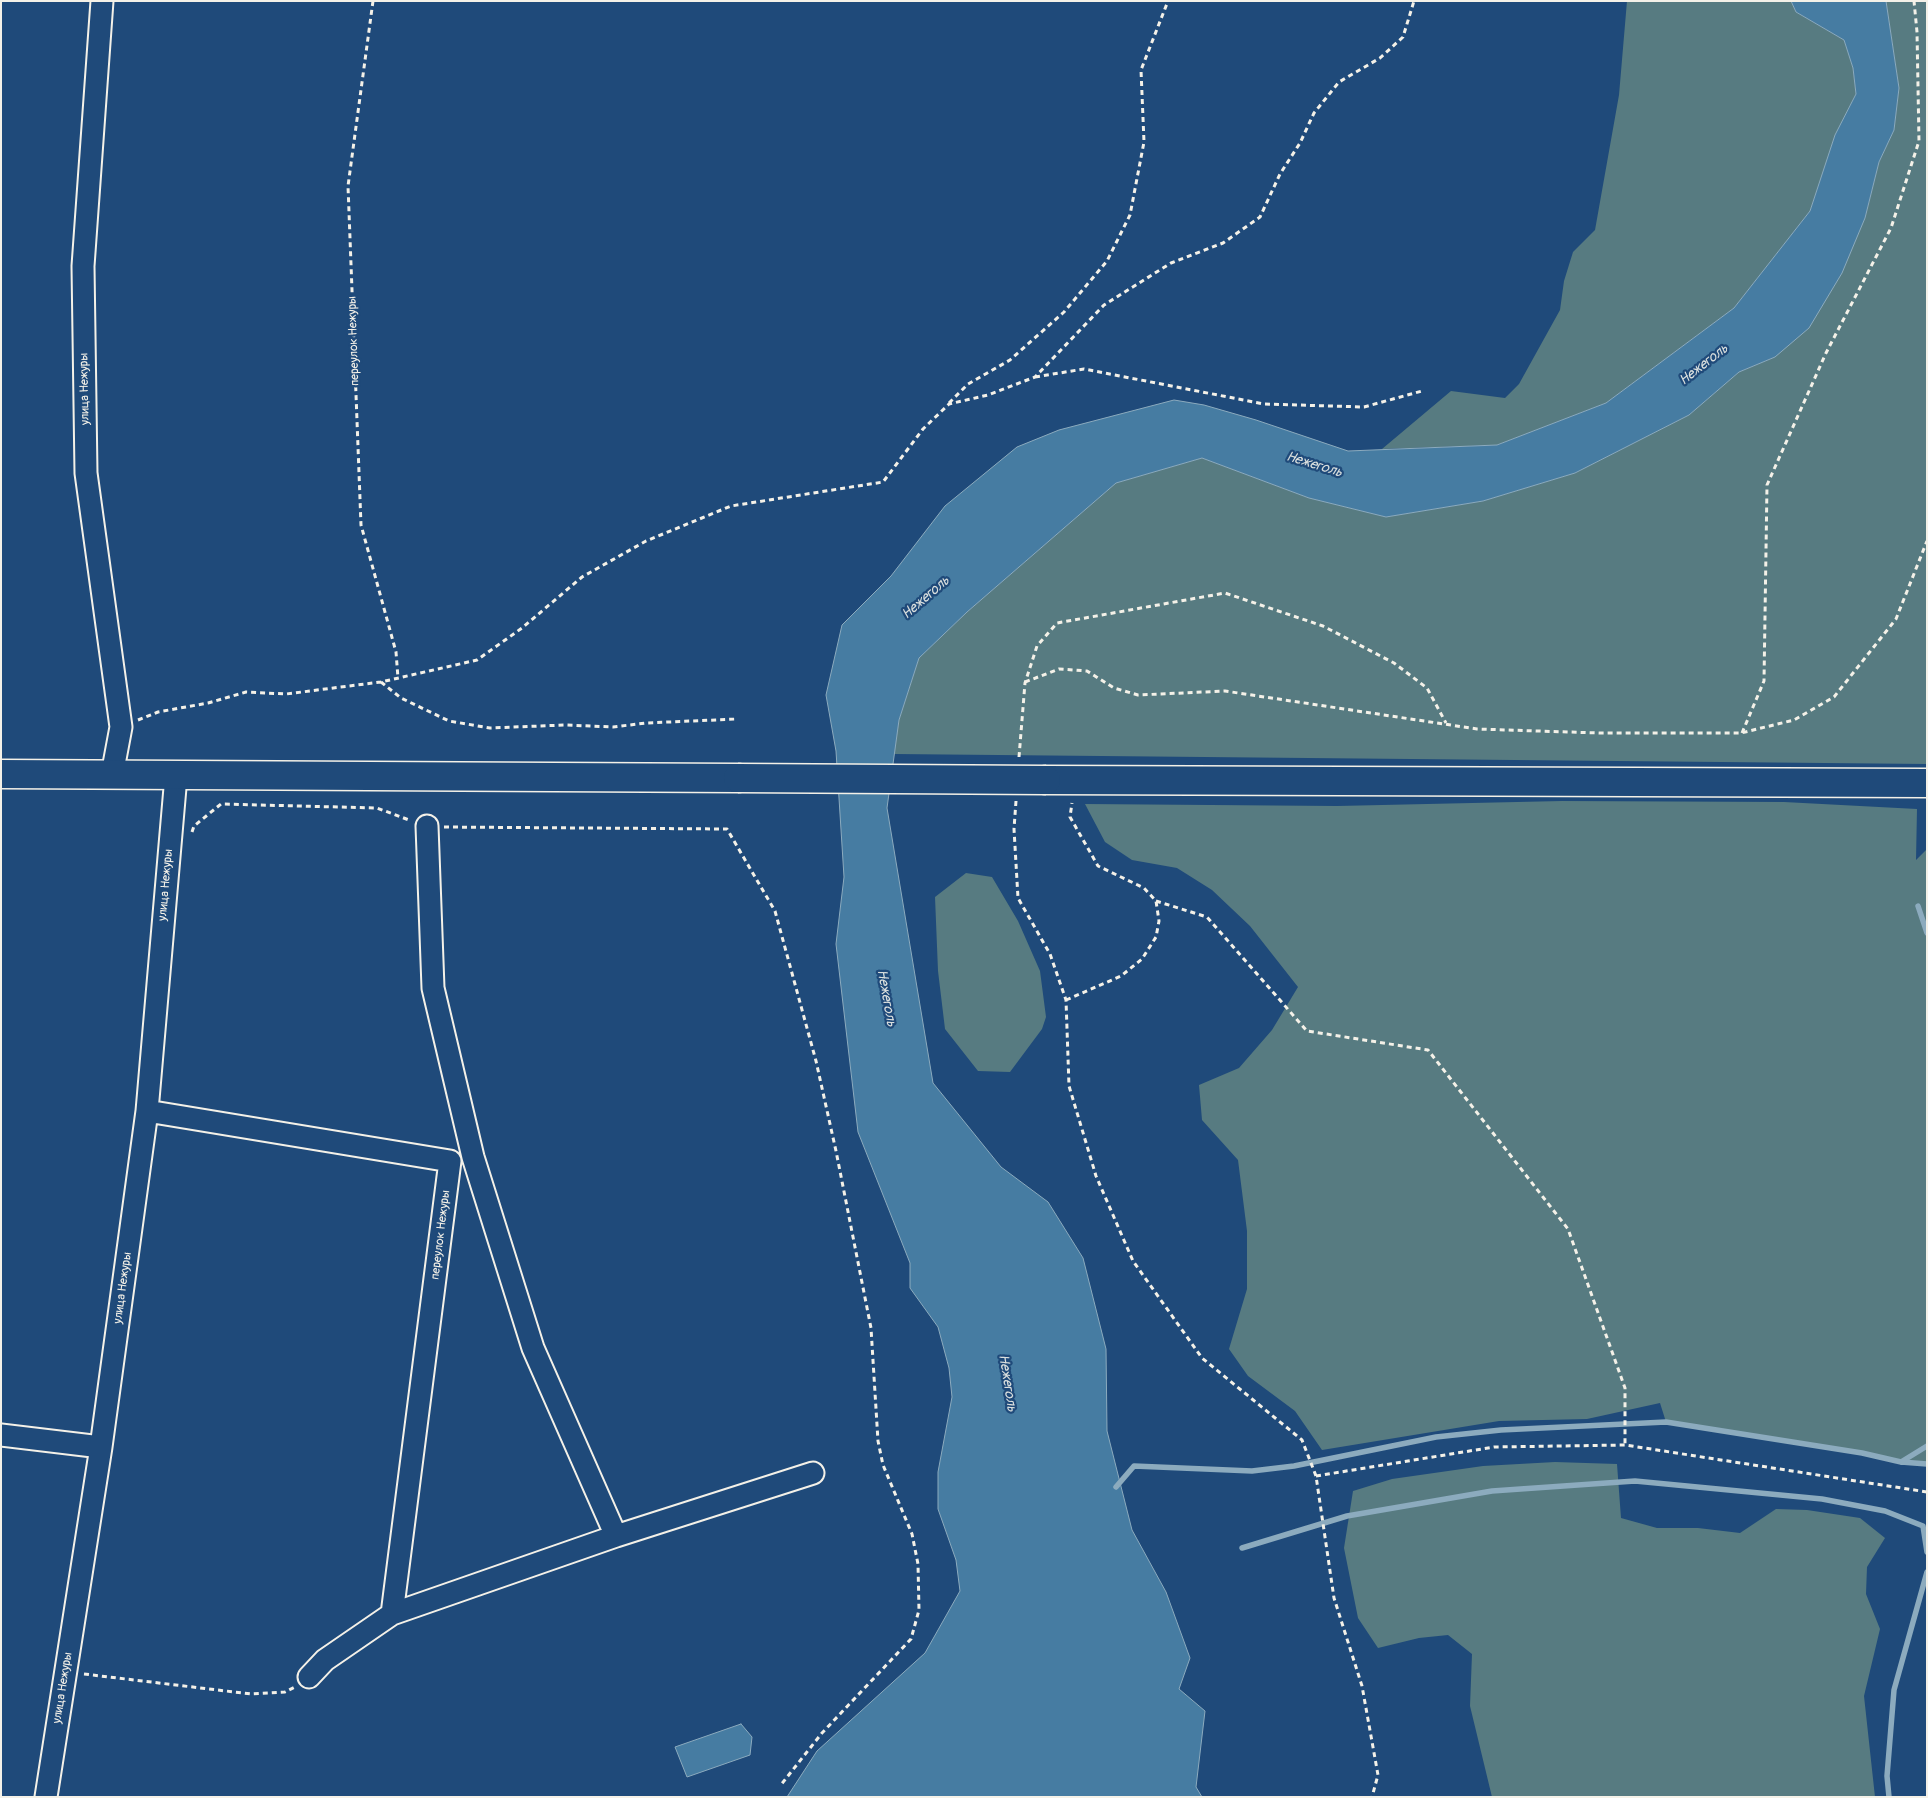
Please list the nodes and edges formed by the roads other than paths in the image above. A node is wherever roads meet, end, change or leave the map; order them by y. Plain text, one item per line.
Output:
1 (102, 1) edge
2 (1, 774) edge
3 (112, 775) junction
4 (176, 776) junction
5 (1927, 783) edge
6 (427, 826) road end
7 (147, 1111) junction
8 (473, 1157) junction
9 (450, 1161) junction
10 (1, 1435) edge
11 (101, 1447) junction
12 (812, 1473) dead end
13 (616, 1536) junction
14 (392, 1614) junction
15 (309, 1677) road end
16 (46, 1797) edge

1 - 3 street, улица Нежуры
2 - 3 main road
3 - 4 main road
4 - 5 main road, bridge
4 - 7 street, улица Нежуры
6 - 8 street
7 - 9 street
7 - 11 street, улица Нежуры
8 - 9 street
8 - 13 street
9 - 14 street, переулок Нежуры
10 - 11 street
11 - 16 street, улица Нежуры
12 - 13 street
13 - 14 street
14 - 15 street

